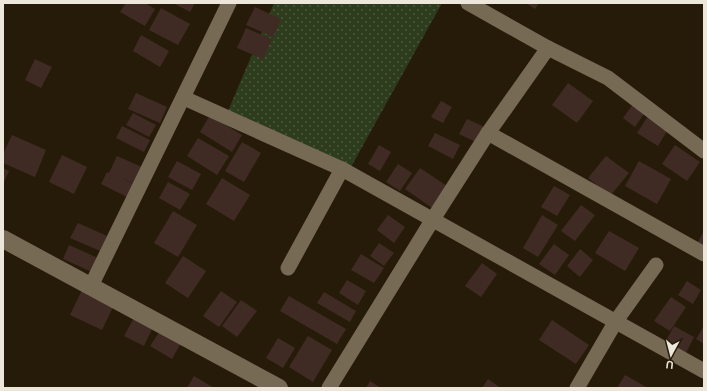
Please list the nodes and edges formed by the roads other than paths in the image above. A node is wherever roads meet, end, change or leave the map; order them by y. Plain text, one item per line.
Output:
1 (229, 3) edge
2 (468, 3) edge
3 (548, 48) junction
4 (184, 98) junction
5 (488, 133) junction
6 (704, 151) edge
7 (342, 169) junction
8 (433, 219) junction
9 (3, 239) edge
10 (704, 254) edge
11 (656, 265) dead end
12 (288, 268) dead end
13 (91, 286) junction
14 (616, 321) junction
15 (704, 371) edge
16 (279, 388) edge
17 (329, 388) edge
18 (577, 388) edge

1 - 4 street
2 - 3 street
3 - 5 street
3 - 6 street
4 - 7 street
4 - 13 street
5 - 8 street
5 - 10 street
7 - 8 street
7 - 12 street
8 - 14 street
8 - 17 street
9 - 13 street
11 - 14 street
13 - 16 street
14 - 15 street
14 - 18 street

